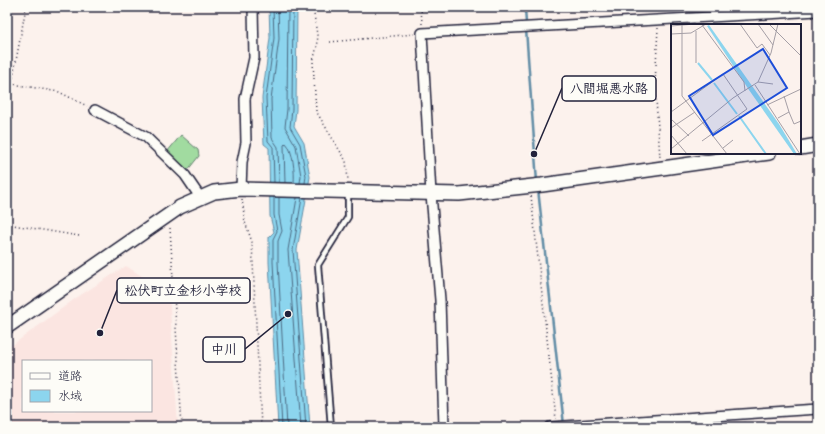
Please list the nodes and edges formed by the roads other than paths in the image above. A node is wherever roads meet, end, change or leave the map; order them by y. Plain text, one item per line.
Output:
1 (253, 7) edge
2 (818, 11) edge
3 (95, 110) road end
4 (818, 145) edge
5 (801, 148) edge
6 (760, 154) edge
7 (243, 189) junction
8 (346, 192) junction
9 (431, 194) junction
10 (200, 197) junction
11 (7, 327) edge
12 (818, 409) edge
13 (331, 427) edge
14 (444, 427) edge
15 (550, 427) edge
16 (557, 427) edge

1 - 7 street
2 - 9 street
3 - 10 street
4 - 5 street
6 - 9 street
7 - 8 street
7 - 10 street
8 - 9 street
8 - 13 lane
9 - 14 street
10 - 11 street
12 - 16 street
15 - 16 street

